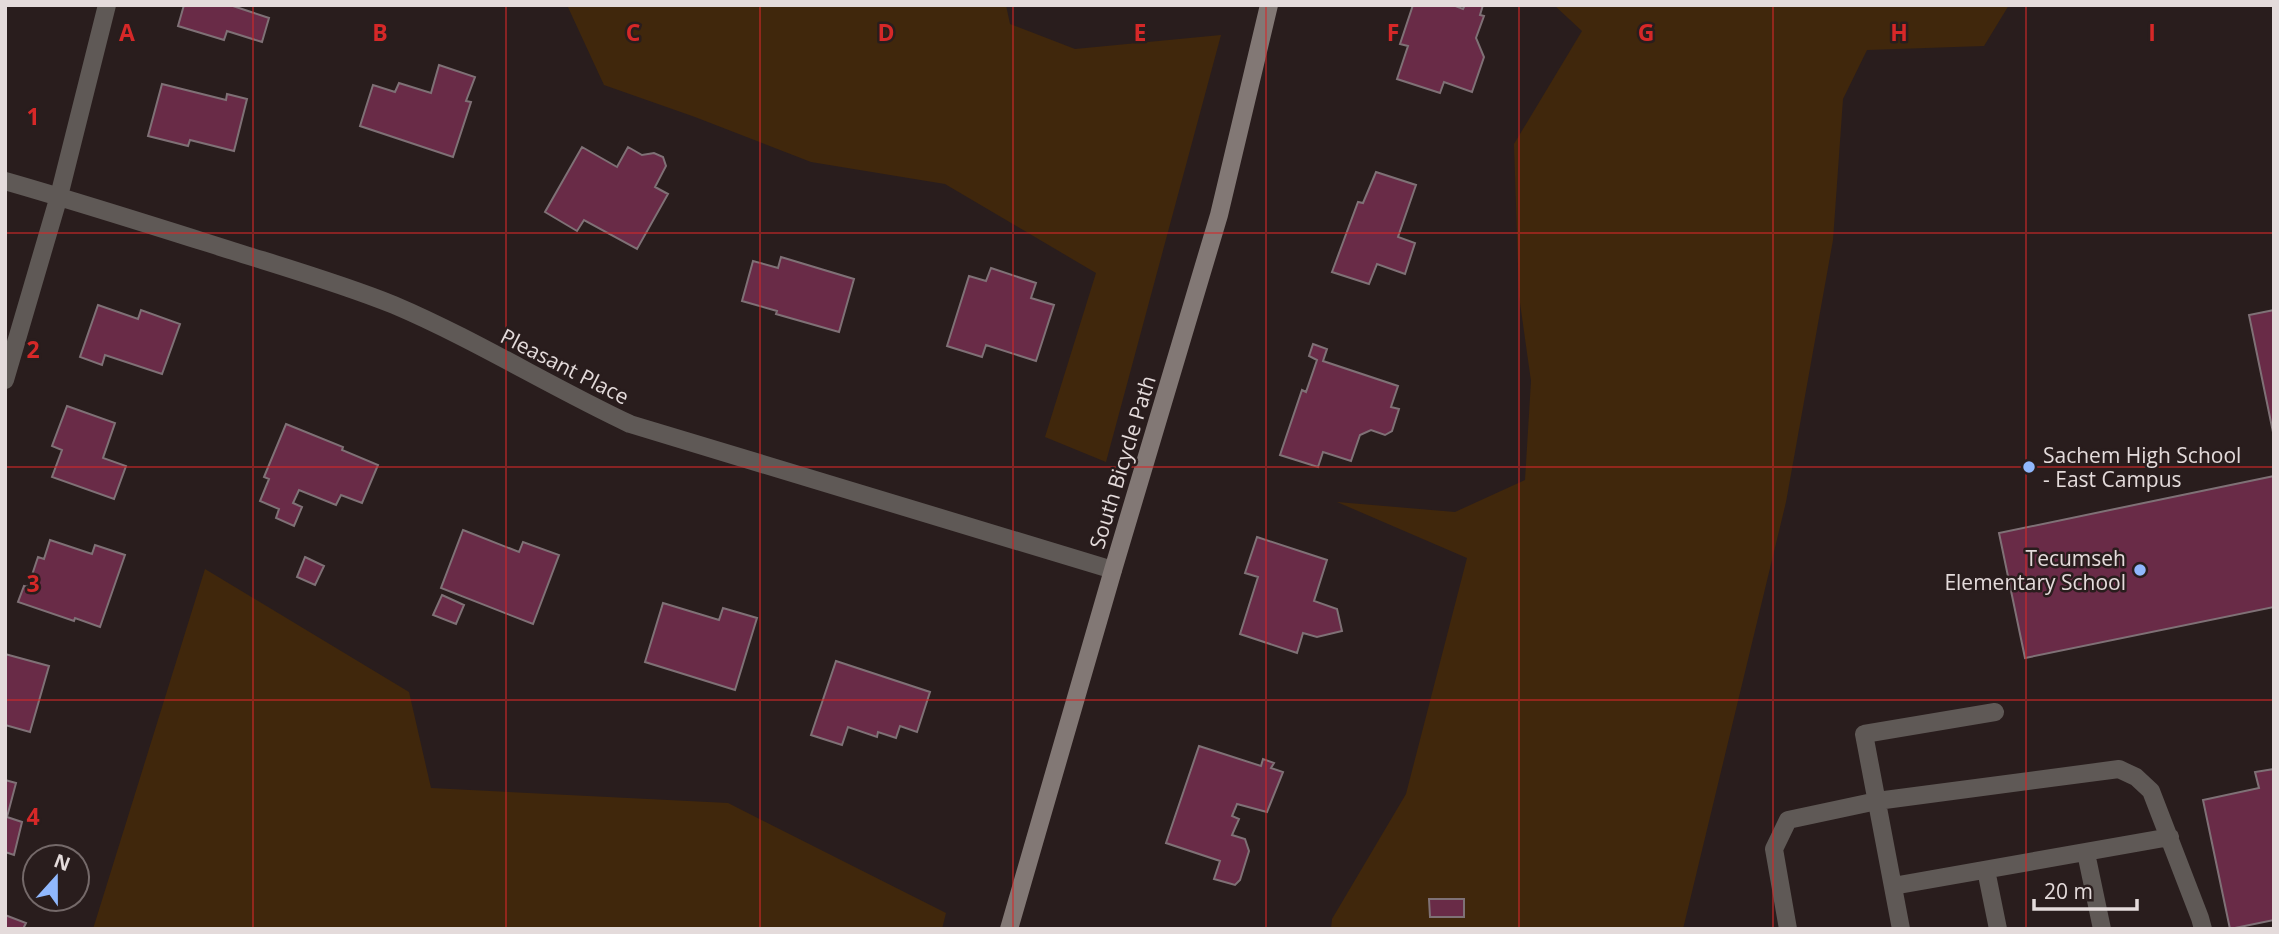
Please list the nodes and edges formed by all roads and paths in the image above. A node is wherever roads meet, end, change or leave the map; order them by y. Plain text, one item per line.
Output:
1 (107, 5) edge
2 (1269, 5) edge
3 (5, 181) edge
4 (59, 197) junction
5 (5, 380) edge
6 (1113, 570) junction
7 (1995, 712) dead end
8 (1877, 801) junction
9 (2170, 837) junction
10 (2086, 853) junction
11 (1986, 870) junction
12 (1893, 886) junction
13 (1009, 929) edge
14 (1788, 929) edge
15 (1901, 929) edge
16 (1998, 929) edge
17 (2102, 929) edge
18 (2203, 929) edge

1 - 4 street
2 - 6 street, South Bicycle Path
3 - 4 street, Pleasant Place
4 - 5 street
4 - 6 street, Pleasant Place
6 - 13 street, South Bicycle Path
7 - 8 street
8 - 9 street
8 - 12 street
8 - 14 street
9 - 10 street
9 - 18 street
10 - 11 street
10 - 17 street
11 - 12 street
11 - 16 street
12 - 15 street

